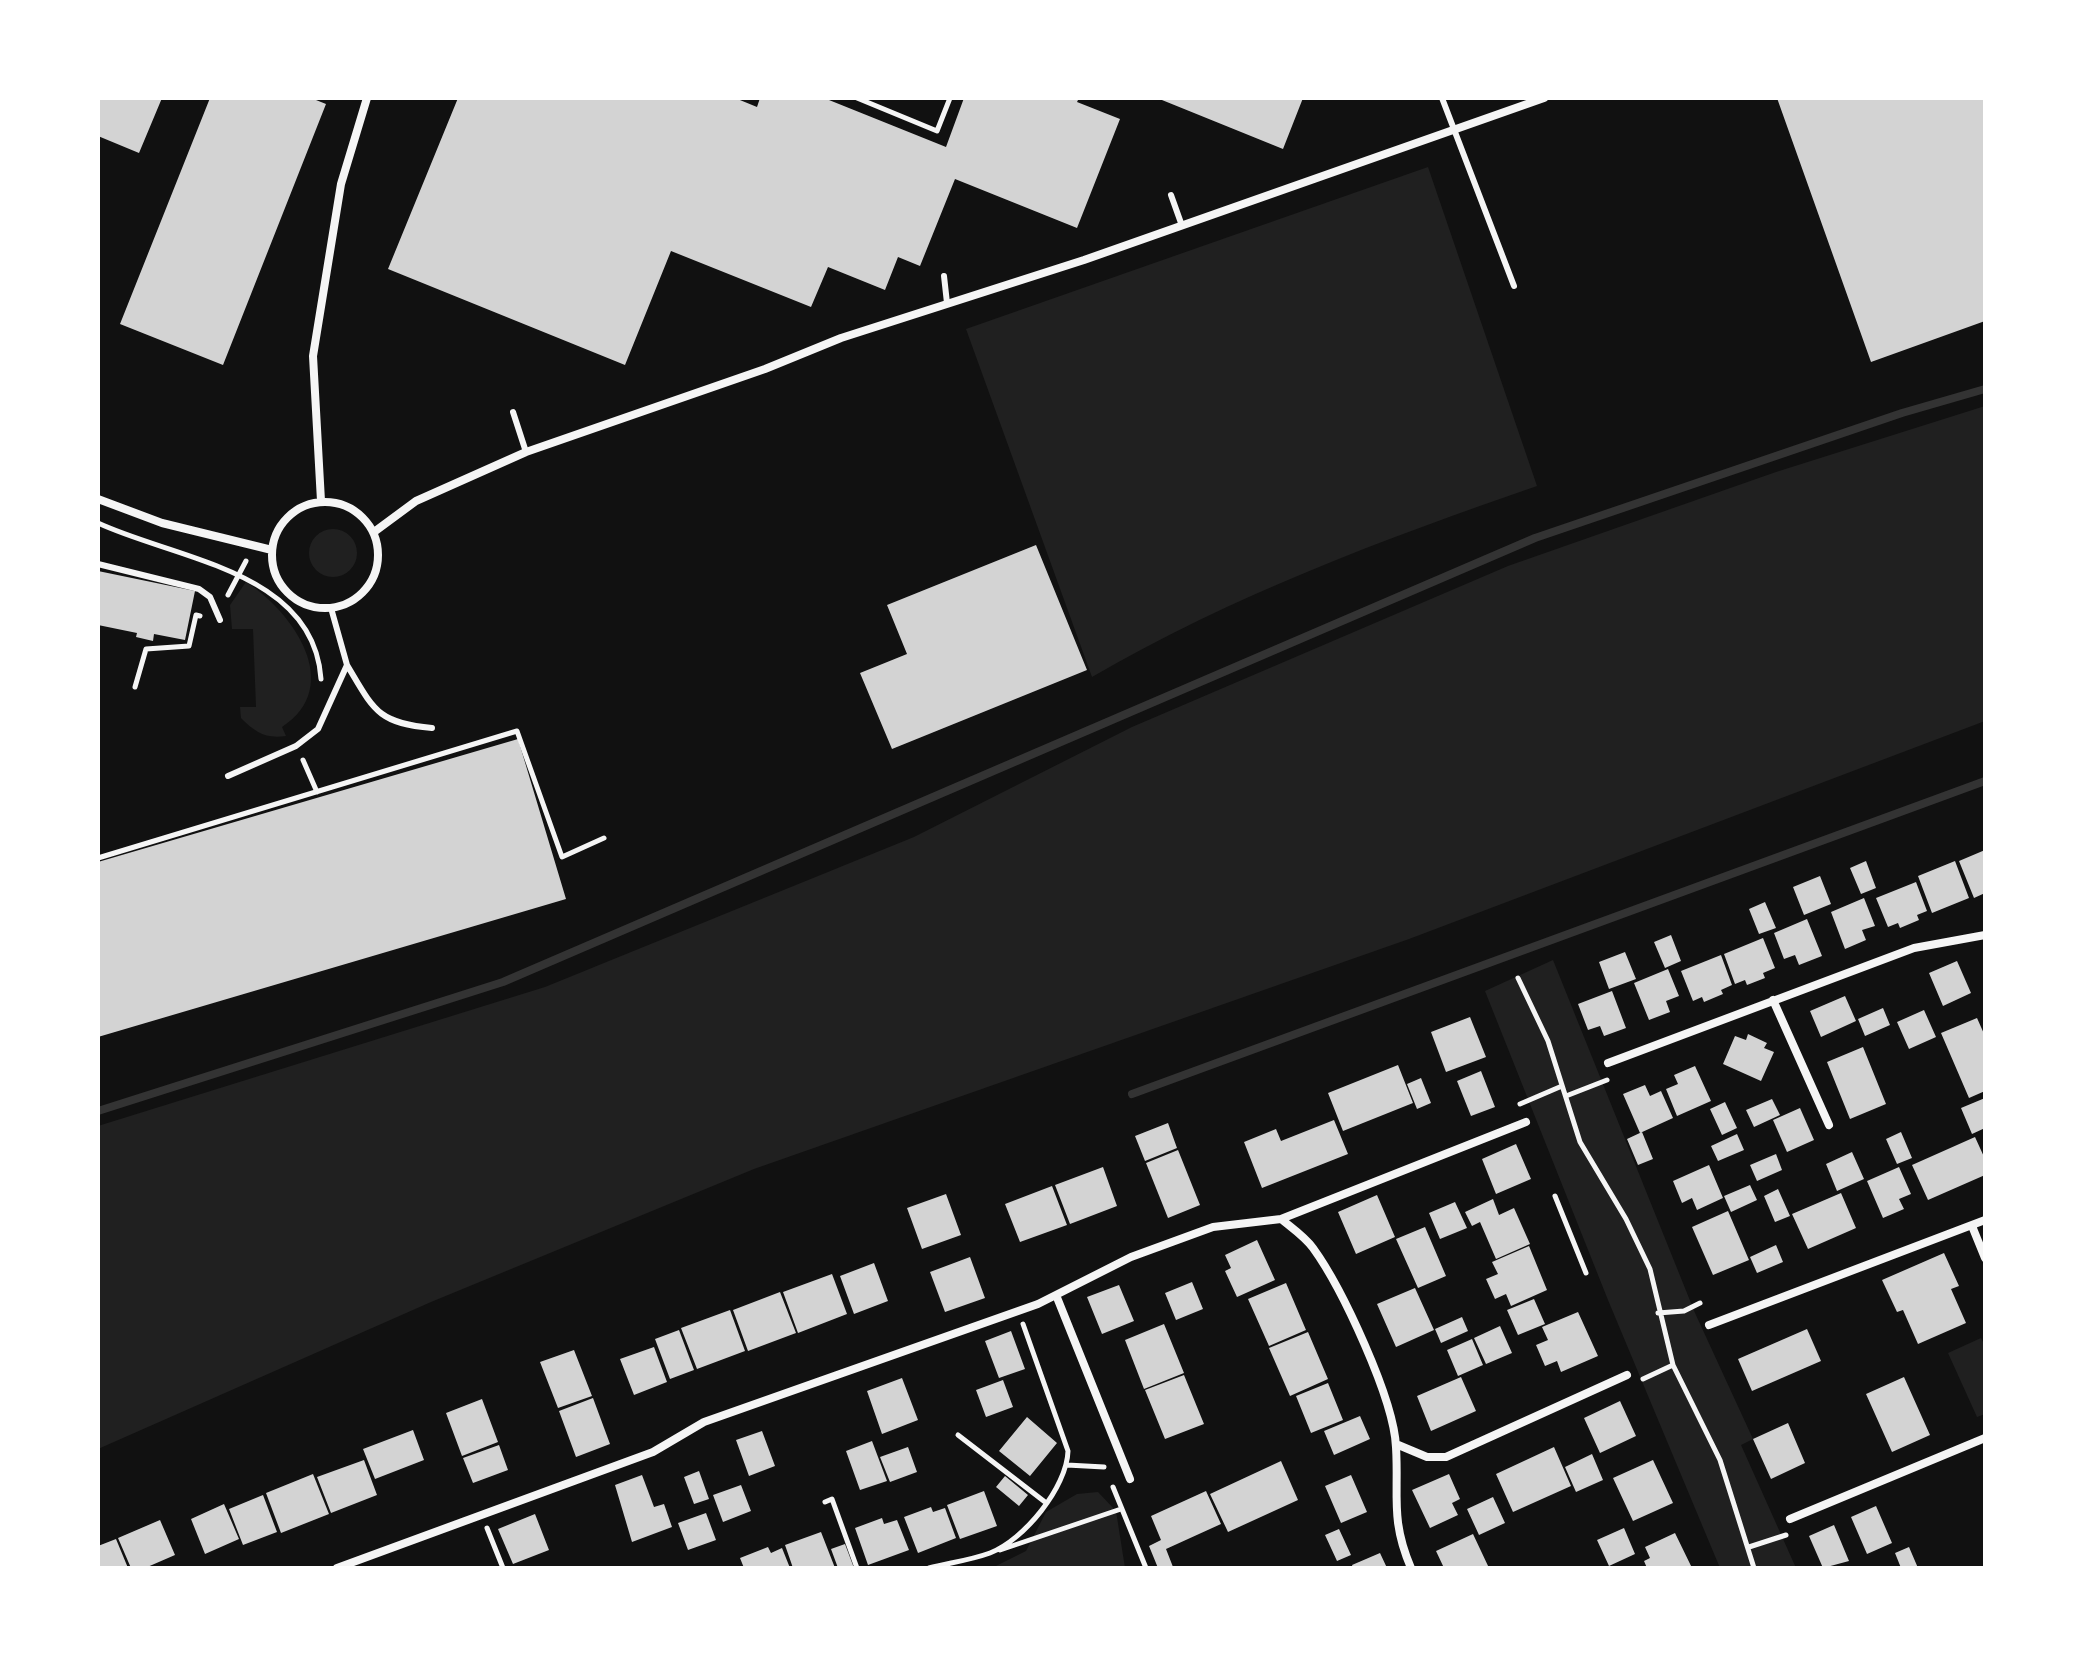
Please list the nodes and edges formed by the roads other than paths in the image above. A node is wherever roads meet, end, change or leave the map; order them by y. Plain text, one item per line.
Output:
1 (367, 98) edge
2 (1442, 98) edge
3 (1544, 98) edge
4 (1456, 130) junction
5 (1171, 195) dead end
6 (1181, 223) junction
7 (944, 276) dead end
8 (1514, 286) dead end
9 (947, 303) junction
10 (513, 412) dead end
11 (526, 452) junction
12 (98, 499) edge
13 (321, 501) junction
14 (374, 532) junction
15 (272, 550) junction
16 (98, 564) edge
17 (331, 608) junction
18 (220, 620) road end
19 (347, 665) junction
20 (432, 728) dead end
21 (228, 776) dead end
22 (1985, 935) edge
23 (1773, 1000) junction
24 (1608, 1063) road end
25 (1526, 1122) dead end
26 (1829, 1125) dead end
27 (1281, 1219) junction
28 (1985, 1220) edge
29 (1972, 1226) junction
30 (1985, 1258) edge
31 (1056, 1295) junction
32 (1709, 1325) dead end
33 (1627, 1375) dead end
34 (1985, 1438) edge
35 (1396, 1444) junction
36 (1130, 1479) dead end
37 (1790, 1519) dead end
38 (337, 1568) edge
39 (1411, 1568) edge

1 - 13 street
2 - 4 lane
3 - 4 street
4 - 6 street
4 - 8 lane
5 - 6 lane
6 - 9 street
7 - 9 lane
9 - 11 street
10 - 11 lane
11 - 14 street
12 - 15 street
13 - 14 street
13 - 15 street
14 - 17 street
15 - 17 street
16 - 18 lane
17 - 19 lane
19 - 20 lane
19 - 21 lane
22 - 23 street
23 - 24 street
23 - 26 street
25 - 27 street
27 - 31 street
27 - 35 street
28 - 29 street
29 - 30 street
29 - 32 street
31 - 36 street
31 - 38 street
33 - 35 street
34 - 37 street
35 - 39 street

